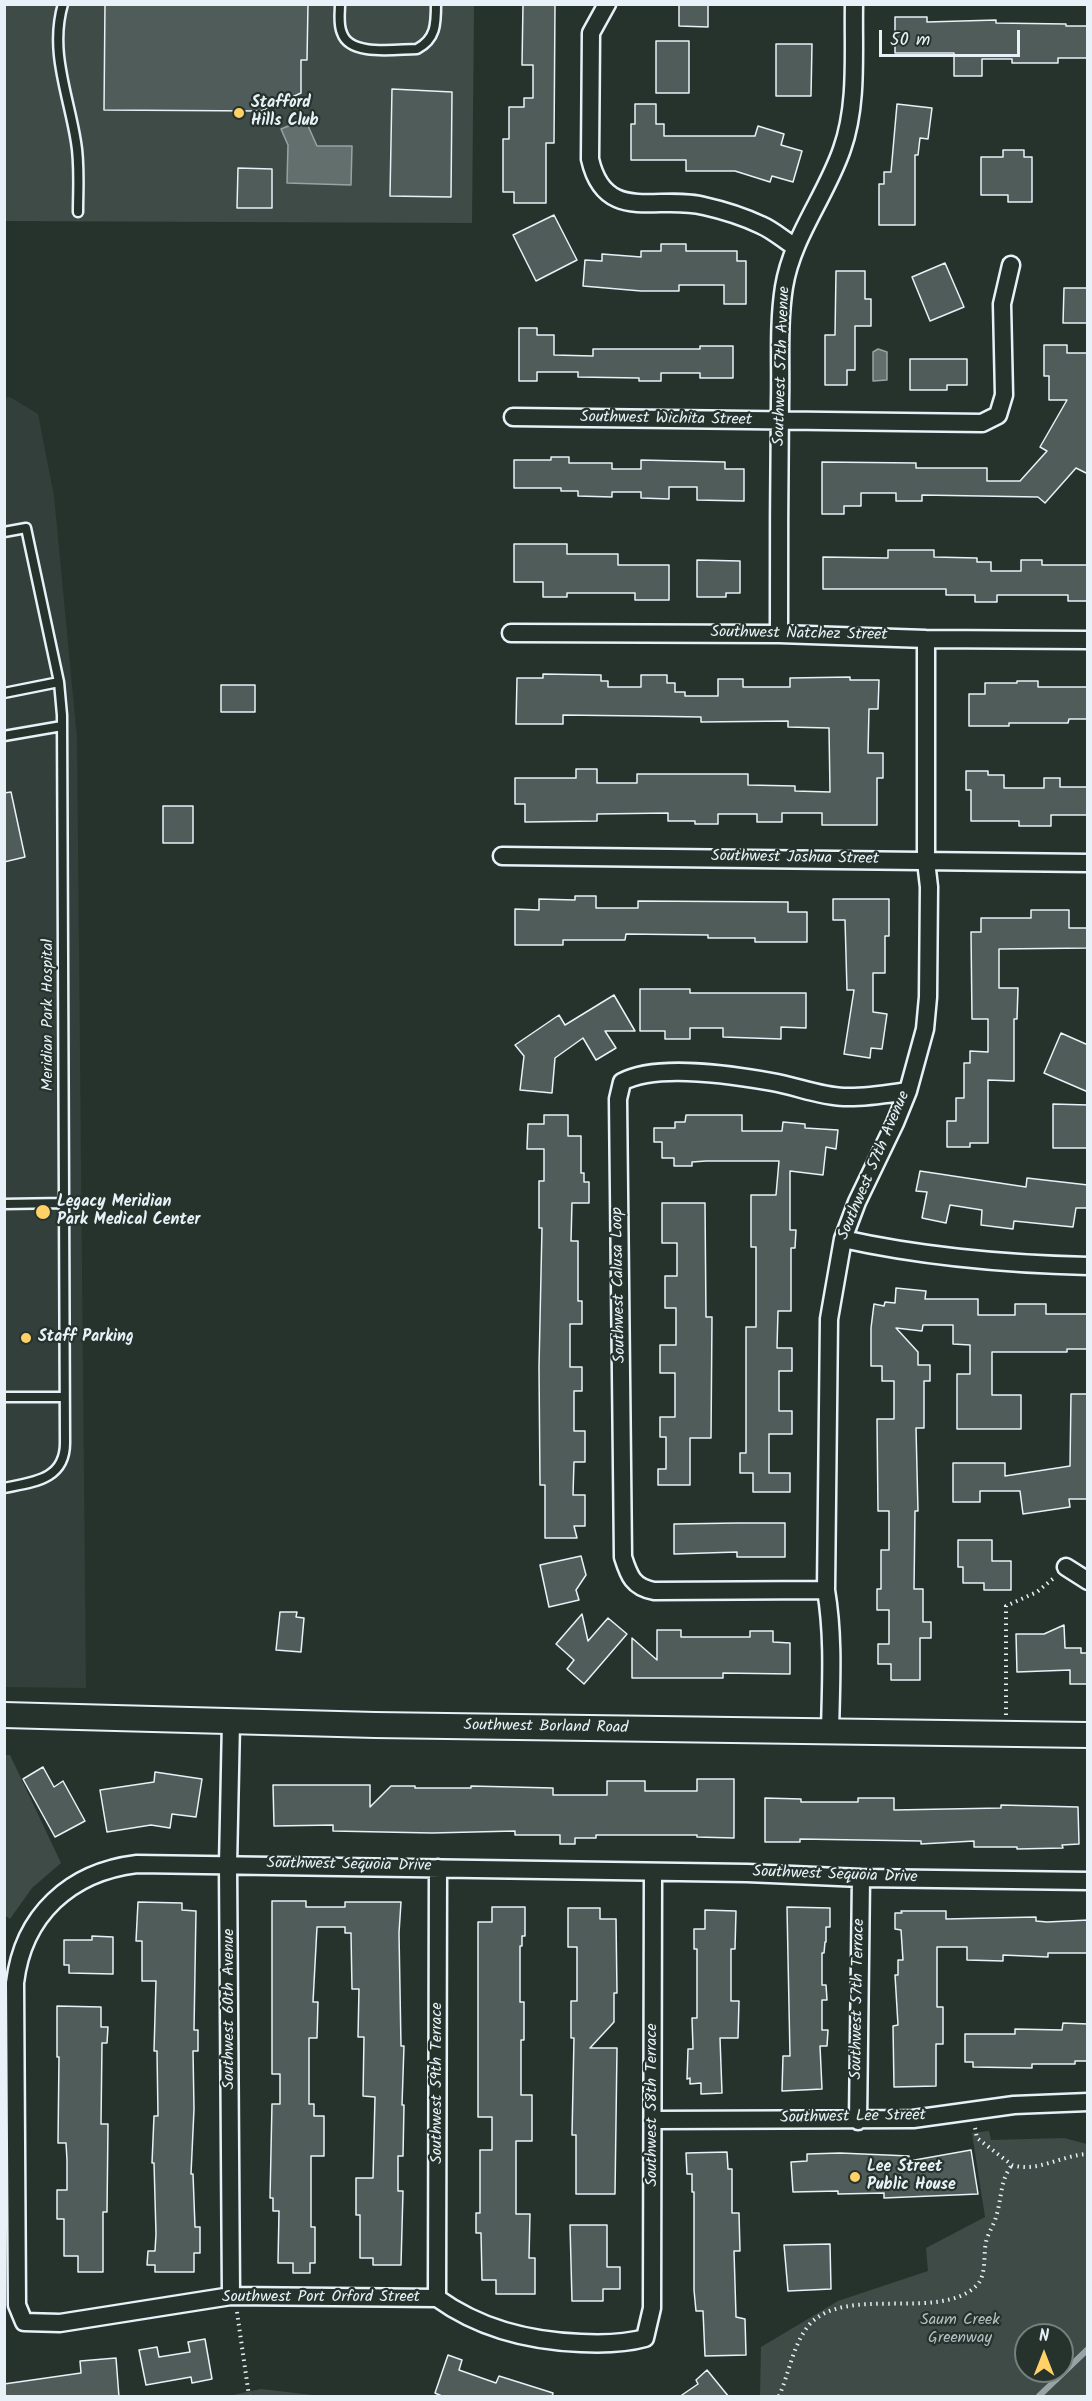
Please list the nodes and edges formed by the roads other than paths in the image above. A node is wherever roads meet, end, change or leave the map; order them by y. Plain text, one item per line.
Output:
1 (63, 4) edge
2 (340, 4) edge
3 (436, 4) edge
4 (607, 4) edge
5 (854, 4) edge
6 (78, 212) dead end
7 (795, 247) junction
8 (1011, 265) dead end
9 (513, 417) dead end
10 (780, 422) junction
11 (4, 532) edge
12 (511, 633) dead end
13 (779, 633) junction
14 (926, 639) junction
15 (1088, 640) edge
16 (59, 681) junction
17 (4, 693) edge
18 (62, 726) junction
19 (4, 736) edge
20 (502, 856) dead end
21 (926, 861) junction
22 (1088, 863) edge
23 (908, 1091) junction
24 (64, 1203) junction
25 (4, 1204) edge
26 (843, 1239) junction
27 (1088, 1266) edge
28 (4, 1397) edge
29 (64, 1397) junction
30 (4, 1488) edge
31 (1066, 1567) road end
32 (1088, 1581) edge
33 (826, 1590) junction
34 (4, 1715) edge
35 (231, 1722) junction
36 (830, 1731) junction
37 (1088, 1735) edge
38 (228, 1865) junction
39 (438, 1868) junction
40 (653, 1873) junction
41 (861, 1878) junction
42 (1088, 1881) edge
43 (1088, 2102) edge
44 (10, 2108) edge
45 (653, 2120) junction
46 (858, 2121) junction
47 (233, 2296) junction
48 (437, 2298) junction
49 (24, 2322) joint
50 (645, 2338) joint

1 - 6 lane
2 - 3 lane
4 - 7 street
5 - 7 street, Southwest 57th Avenue
7 - 10 street, Southwest 57th Avenue
8 - 10 street, Southwest Wichita Street
9 - 10 street, Southwest Wichita Street
10 - 13 street, Southwest 57th Avenue
11 - 16 lane, Meridian Park Hospital
12 - 13 street, Southwest Natchez Street
13 - 14 street, Southwest Natchez Street
14 - 15 street, Southwest Natchez Street
14 - 21 street, Southwest 57th Avenue
16 - 17 lane
16 - 18 lane, Meridian Park Hospital
18 - 19 lane
18 - 24 lane, Meridian Park Hospital
20 - 21 street, Southwest Joshua Street
21 - 22 street, Southwest Joshua Street
21 - 23 street, Southwest 57th Avenue
23 - 26 street, Southwest 57th Avenue
23 - 33 street, Southwest Calusa Loop
24 - 25 lane
24 - 29 lane, Meridian Park Hospital
26 - 27 street
26 - 33 street, Southwest 57th Avenue
28 - 29 lane
29 - 30 lane, Meridian Park Hospital
31 - 32 street
33 - 36 street, Southwest 57th Avenue
34 - 35 main road, Southwest Borland Road
35 - 36 main road, Southwest Borland Road
35 - 38 street, Southwest 60th Avenue
36 - 37 main road, Southwest Borland Road
38 - 39 street, Southwest Sequoia Drive
38 - 44 street, Southwest Sequoia Drive
38 - 47 street, Southwest 60th Avenue
39 - 40 street, Southwest Sequoia Drive
39 - 48 street, Southwest 59th Terrace
40 - 41 street, Southwest Sequoia Drive
40 - 45 street, Southwest 58th Terrace
41 - 42 street, Southwest Sequoia Drive
41 - 46 street, Southwest 57th Terrace
43 - 46 street, Southwest Lee Street
44 - 49 street, Southwest Sequoia Drive
45 - 46 street, Southwest Lee Street
45 - 50 street, Southwest 58th Terrace
47 - 48 street, Southwest Port Orford Street
47 - 49 street, Southwest Port Orford Street
48 - 50 street, Southwest Port Orford Street

